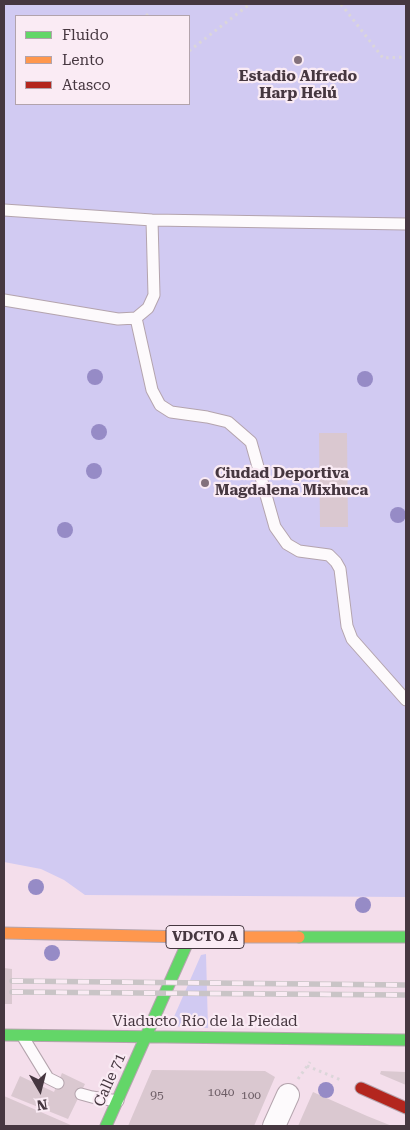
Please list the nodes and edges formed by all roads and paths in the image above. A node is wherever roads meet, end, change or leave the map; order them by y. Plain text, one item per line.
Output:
1 (250, 4) edge
2 (341, 4) edge
3 (190, 50) edge
4 (406, 57) edge
5 (4, 210) edge
6 (152, 220) junction
7 (406, 224) edge
8 (4, 300) edge
9 (136, 318) junction
10 (406, 700) edge
11 (4, 933) edge
12 (190, 937) junction
13 (406, 937) edge
14 (4, 1035) edge
15 (22, 1036) junction
16 (146, 1037) junction
17 (325, 1038) junction
18 (406, 1040) edge
19 (307, 1066) junction
20 (58, 1083) dead end
21 (361, 1088) joint
22 (80, 1094) dead end
23 (288, 1094) joint
24 (118, 1101) junction
25 (406, 1108) edge
26 (106, 1126) edge
27 (274, 1126) edge

1 - 3 path
2 - 4 path
5 - 6 lane
6 - 7 lane
6 - 9 lane
8 - 9 lane
9 - 10 lane
11 - 12 main road, VDCTO A
12 - 13 main road, VDCTO A
12 - 16 main road, Calle 71
14 - 15 main road, Viaducto Río de la Piedad
15 - 16 main road, Viaducto Río de la Piedad
15 - 20 lane
16 - 17 main road, Viaducto Río de la Piedad
16 - 24 main road, Calle 71
17 - 18 main road, Viaducto Río de la Piedad
17 - 19 path
19 - 21 path
19 - 23 path
21 - 25 main road
22 - 24 lane
23 - 27 street
24 - 26 main road, Calle 71

